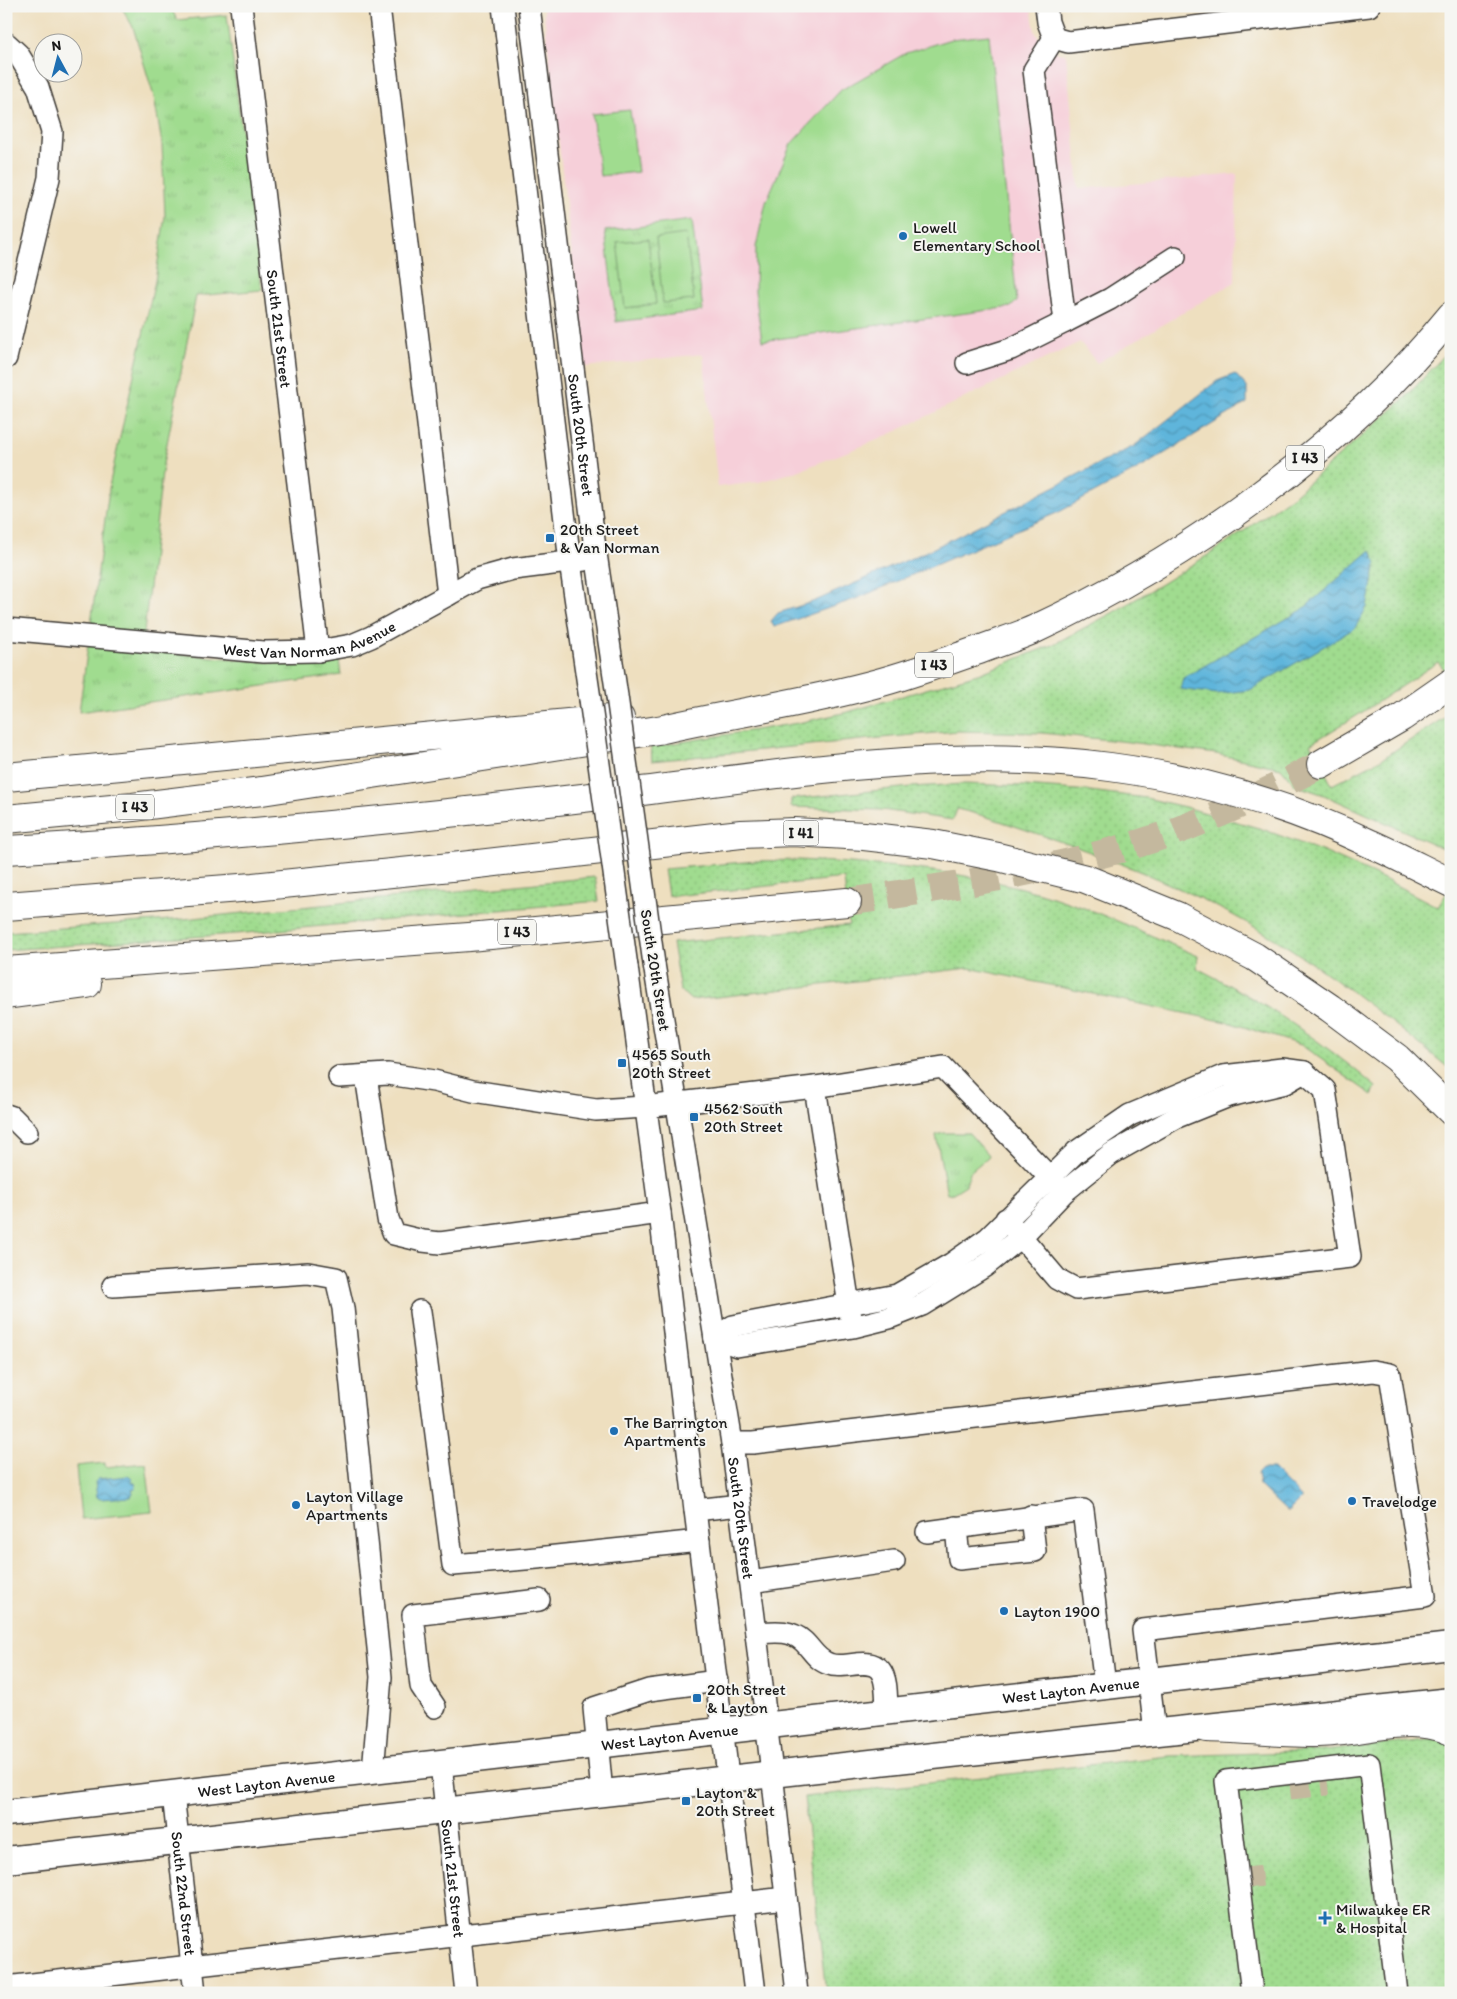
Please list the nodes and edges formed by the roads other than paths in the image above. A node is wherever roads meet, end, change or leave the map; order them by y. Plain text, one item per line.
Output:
1 (242, 6) edge
2 (379, 6) edge
3 (503, 6) edge
4 (529, 6) edge
5 (1046, 6) edge
6 (1369, 6) edge
7 (1054, 38) junction
8 (6, 43) edge
9 (1175, 257) dead end
10 (1451, 316) edge
11 (1065, 322) junction
12 (6, 358) edge
13 (967, 363) dead end
14 (597, 559) junction
15 (570, 562) junction
16 (448, 595) junction
17 (6, 629) edge
18 (318, 651) junction
19 (1451, 683) edge
20 (716, 717) junction
21 (1321, 764) tunnel mouth
22 (6, 777) edge
23 (6, 819) edge
24 (6, 850) edge
25 (1451, 883) edge
26 (847, 902) tunnel mouth
27 (6, 906) edge
28 (186, 959) junction
29 (6, 972) edge
30 (6, 995) edge
31 (366, 1076) junction
32 (339, 1077) dead end
33 (815, 1087) junction
34 (676, 1102) junction
35 (645, 1107) junction
36 (1451, 1111) edge
37 (6, 1115) edge
38 (26, 1132) dead end
39 (1057, 1185) junction
40 (660, 1213) junction
41 (1006, 1220) junction
42 (1021, 1237) junction
43 (113, 1286) dead end
44 (848, 1305) junction
45 (420, 1312) dead end
46 (853, 1328) junction
47 (715, 1338) junction
48 (732, 1443) junction
49 (740, 1505) junction
50 (695, 1510) junction
51 (1031, 1516) junction
52 (956, 1527) junction
53 (927, 1532) dead end
54 (699, 1541) junction
55 (894, 1561) dead end
56 (750, 1582) junction
57 (539, 1600) dead end
58 (756, 1633) junction
59 (1451, 1646) edge
60 (1149, 1680) junction
61 (717, 1681) junction
62 (1105, 1685) junction
63 (1451, 1701) edge
64 (434, 1707) dead end
65 (887, 1711) junction
66 (766, 1725) junction
67 (1207, 1728) junction
68 (722, 1730) junction
69 (1451, 1731) edge
70 (1155, 1732) junction
71 (598, 1746) junction
72 (441, 1764) junction
73 (1347, 1767) junction
74 (372, 1771) junction
75 (772, 1774) junction
76 (1268, 1776) junction
77 (728, 1780) junction
78 (1328, 1785) tunnel mouth
79 (1290, 1789) tunnel mouth
80 (602, 1793) junction
81 (173, 1794) junction
82 (446, 1810) junction
83 (6, 1812) edge
84 (179, 1841) junction
85 (1234, 1851) junction
86 (6, 1860) edge
87 (1250, 1868) tunnel mouth
88 (786, 1898) junction
89 (1254, 1898) tunnel mouth
90 (743, 1903) junction
91 (1243, 1919) junction
92 (460, 1935) junction
93 (192, 1967) junction
94 (6, 1987) edge
95 (195, 1993) edge
96 (466, 1993) edge
97 (755, 1993) edge
98 (797, 1993) edge
99 (1252, 1993) edge
100 (1397, 1993) edge

1 - 18 street, South 21st Street
2 - 16 street
3 - 15 street, South 20th Street
4 - 14 street, South 20th Street
5 - 7 street
6 - 7 street
7 - 11 street
8 - 12 street
9 - 11 street
10 - 20 highway, I 43
11 - 13 street
14 - 15 street, West Van Norman Avenue
14 - 34 street, South 20th Street, bridge
15 - 16 street, West Van Norman Avenue
15 - 35 street, South 20th Street, bridge
16 - 18 street, West Van Norman Avenue
17 - 18 street, West Van Norman Avenue
19 - 21 highway
20 - 22 highway
20 - 23 highway, I 43
24 - 25 highway
26 - 28 highway, I 43
27 - 36 highway, I 41
28 - 29 highway, I 43
28 - 30 highway
31 - 32 street
31 - 35 street
31 - 40 street
33 - 34 street
33 - 39 street
33 - 44 street
34 - 35 street
34 - 47 street, South 20th Street
35 - 40 street, South 20th Street
37 - 38 street
39 - 41 street
39 - 42 street
39 - 42 street
40 - 50 street, South 20th Street
41 - 42 street
41 - 44 street
42 - 46 street
43 - 74 street
44 - 46 street
44 - 47 street
45 - 54 street
46 - 47 street
47 - 48 street, South 20th Street
48 - 49 street, South 20th Street
48 - 60 street
49 - 50 street
49 - 56 street, South 20th Street
50 - 54 street, South 20th Street
51 - 52 street
51 - 52 street
51 - 62 street
52 - 53 street
54 - 61 street, South 20th Street
55 - 56 street
56 - 58 street, South 20th Street
57 - 64 street
58 - 65 street
58 - 66 street, South 20th Street
59 - 60 main road, West Layton Avenue
60 - 62 main road, West Layton Avenue
60 - 70 street
61 - 68 street, South 20th Street
61 - 71 street
62 - 65 main road, West Layton Avenue
63 - 67 main road
65 - 66 main road, West Layton Avenue
66 - 68 main road, West Layton Avenue
66 - 75 street, South 20th Street
67 - 69 highway
67 - 70 main road
68 - 71 main road, West Layton Avenue
68 - 77 street, South 20th Street
70 - 75 main road
71 - 72 main road, West Layton Avenue
71 - 80 street
72 - 74 main road, West Layton Avenue
72 - 82 street, South 21st Street
73 - 76 street
73 - 78 street
73 - 100 street
74 - 81 main road, West Layton Avenue
75 - 77 main road
75 - 88 street, South 20th Street
76 - 79 street
76 - 85 street
77 - 80 main road
77 - 90 street, South 20th Street
80 - 82 main road
81 - 83 main road, West Layton Avenue
81 - 84 street, South 22nd Street
82 - 84 main road
82 - 92 street, South 21st Street
84 - 86 main road
84 - 93 street, South 22nd Street
85 - 87 street
85 - 91 street
88 - 90 street
88 - 98 street, South 20th Street
89 - 91 street
90 - 92 street
90 - 97 street, South 20th Street
91 - 99 street
92 - 93 street
92 - 96 street, South 21st Street
93 - 94 street
93 - 95 street, South 22nd Street

